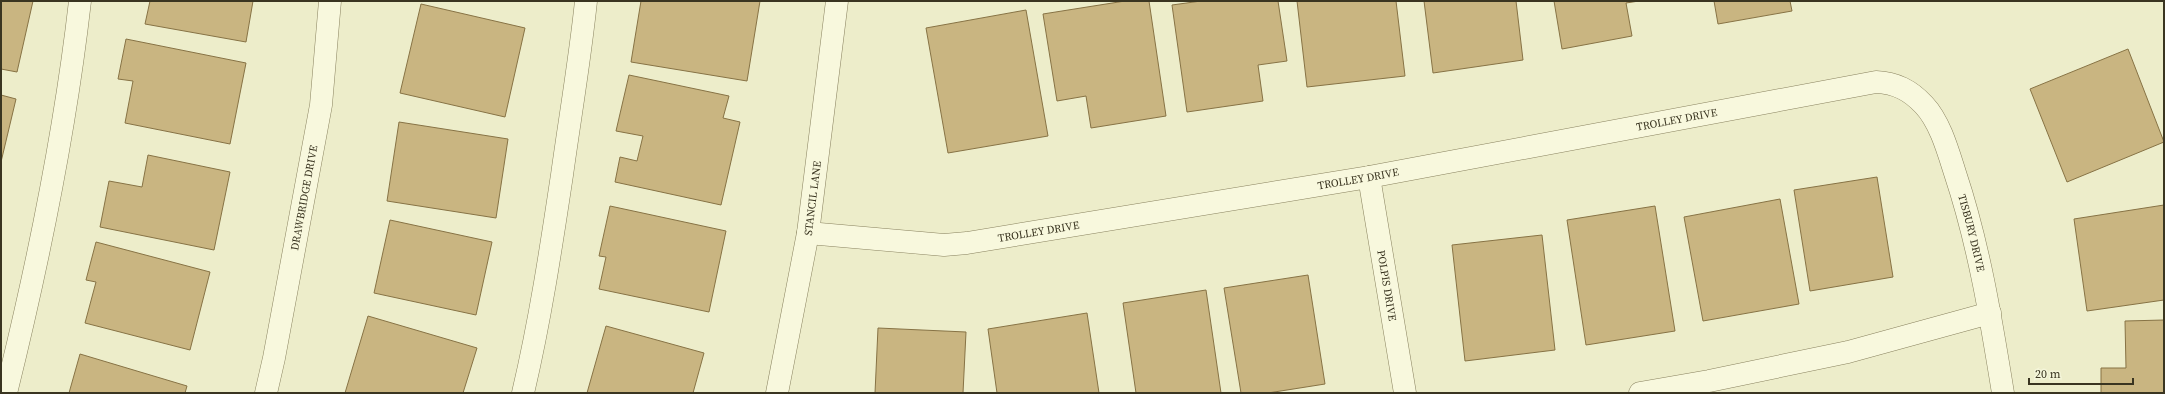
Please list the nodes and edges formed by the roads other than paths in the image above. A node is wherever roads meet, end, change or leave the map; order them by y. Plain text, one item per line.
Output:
1 (80, 1) edge
2 (330, 1) edge
3 (586, 1) edge
4 (837, 1) edge
5 (1904, 88) joint
6 (1369, 177) junction
7 (808, 233) junction
8 (1990, 313) junction
9 (6, 393) edge
10 (266, 393) edge
11 (523, 393) edge
12 (777, 393) edge
13 (1406, 393) edge
14 (1640, 393) edge
15 (2003, 393) edge

1 - 9 street
2 - 10 street, DRAWBRIDGE DRIVE
3 - 11 street
4 - 7 street, STANCIL LANE
5 - 6 street, TROLLEY DRIVE
5 - 8 street, TISBURY DRIVE
6 - 7 street, TROLLEY DRIVE
6 - 13 street, POLPIS DRIVE
7 - 12 street, STANCIL LANE
8 - 14 street
8 - 15 street, TISBURY DRIVE

